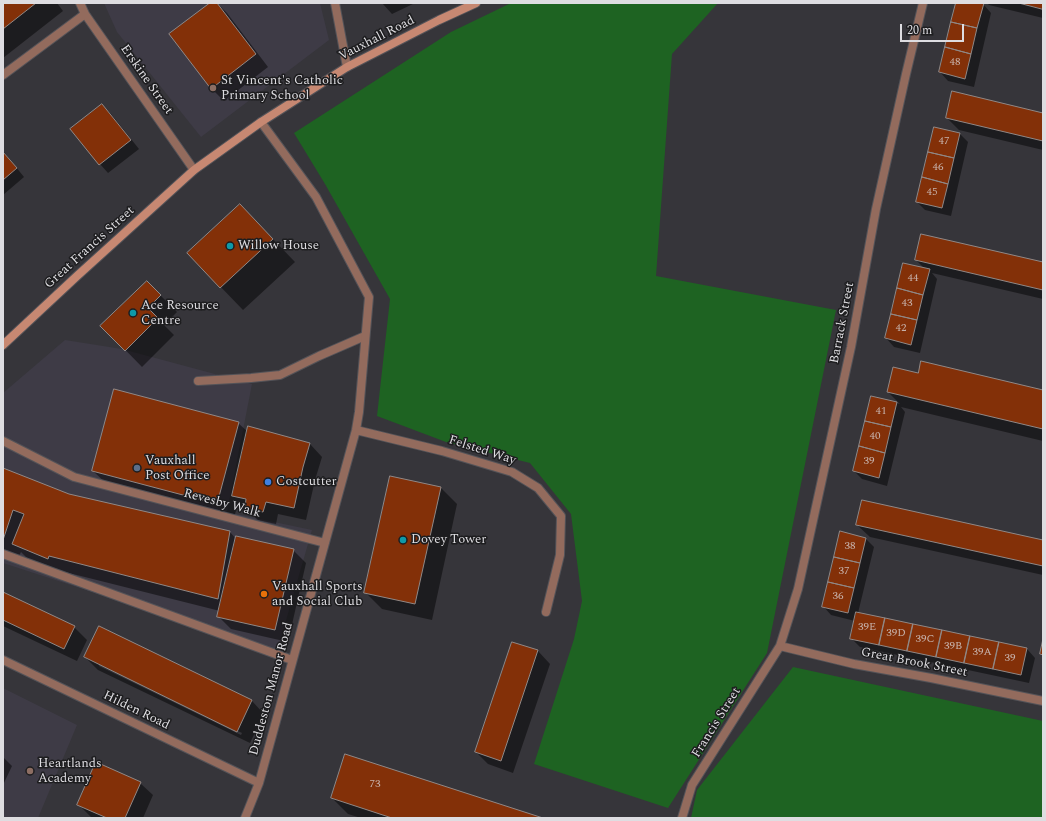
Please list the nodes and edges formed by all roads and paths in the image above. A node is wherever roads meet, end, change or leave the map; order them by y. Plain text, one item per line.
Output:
1 (80, 3) edge
2 (335, 3) edge
3 (476, 3) edge
4 (923, 3) edge
5 (85, 14) junction
6 (347, 67) junction
7 (3, 75) edge
8 (261, 122) junction
9 (194, 170) junction
10 (365, 336) junction
11 (3, 345) edge
12 (198, 381) dead end
13 (356, 430) junction
14 (3, 441) edge
15 (325, 543) junction
16 (3, 554) edge
17 (546, 612) dead end
18 (780, 646) junction
19 (3, 660) edge
20 (292, 660) junction
21 (1043, 701) edge
22 (259, 783) junction
23 (245, 818) edge
24 (682, 818) edge

1 - 5 street, Erskine Street
2 - 6 street
3 - 6 main road, Vauxhall Road
4 - 18 street, Barrack Street
5 - 7 street
5 - 9 street, Erskine Street
6 - 8 main road, Vauxhall Road
8 - 9 main road, Vauxhall Road
8 - 10 street, Duddeston Manor Road
9 - 11 main road, Great Francis Street
10 - 12 street
10 - 13 street, Duddeston Manor Road
13 - 15 street, Duddeston Manor Road
13 - 17 street, Felsted Way
14 - 15 street, Revesby Walk
15 - 20 street, Duddeston Manor Road
16 - 20 street
18 - 21 street, Great Brook Street
18 - 24 street, Francis Street
19 - 22 street, Hilden Road
20 - 22 street, Duddeston Manor Road
22 - 23 street, Duddeston Manor Road

